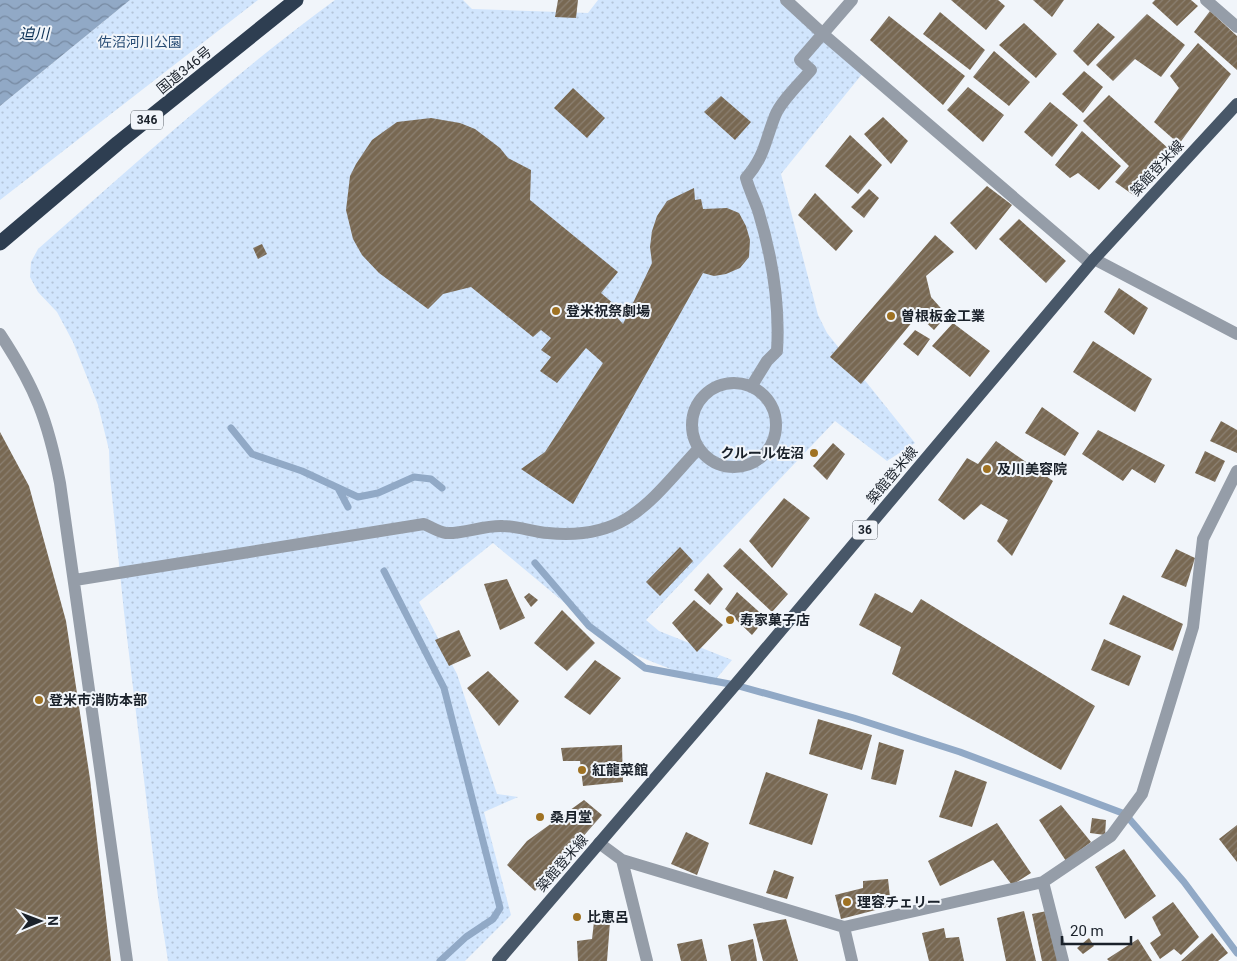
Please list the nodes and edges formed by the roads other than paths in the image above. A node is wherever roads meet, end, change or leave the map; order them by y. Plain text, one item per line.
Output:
1 (296, 0) edge
2 (786, 0) edge
3 (852, 0) edge
4 (1206, 0) edge
5 (1237, 27) edge
6 (823, 34) junction
7 (1237, 104) edge
8 (0, 243) edge
9 (1092, 261) junction
10 (0, 334) edge
11 (1237, 334) edge
12 (751, 387) junction
13 (699, 448) junction
14 (1237, 471) edge
15 (1233, 487) edge
16 (75, 580) junction
17 (599, 843) junction
18 (622, 860) junction
19 (1043, 882) junction
20 (844, 927) junction
21 (126, 961) edge
22 (498, 961) edge
23 (647, 961) edge
24 (852, 961) edge
25 (1063, 961) edge

1 - 8 highway, 国道346号 / 346
2 - 6 street
3 - 6 street
4 - 5 street
6 - 9 street
6 - 12 street
7 - 9 main road, 築館登米線 / 36
9 - 11 street
9 - 17 main road, 築館登米線 / 36
10 - 16 street
12 - 13 street
12 - 13 street
13 - 16 street
14 - 15 street
15 - 19 street
16 - 21 street
17 - 18 street
17 - 22 main road, 築館登米線 / 36
18 - 20 street
18 - 23 street
19 - 20 street
19 - 25 street
20 - 24 street

